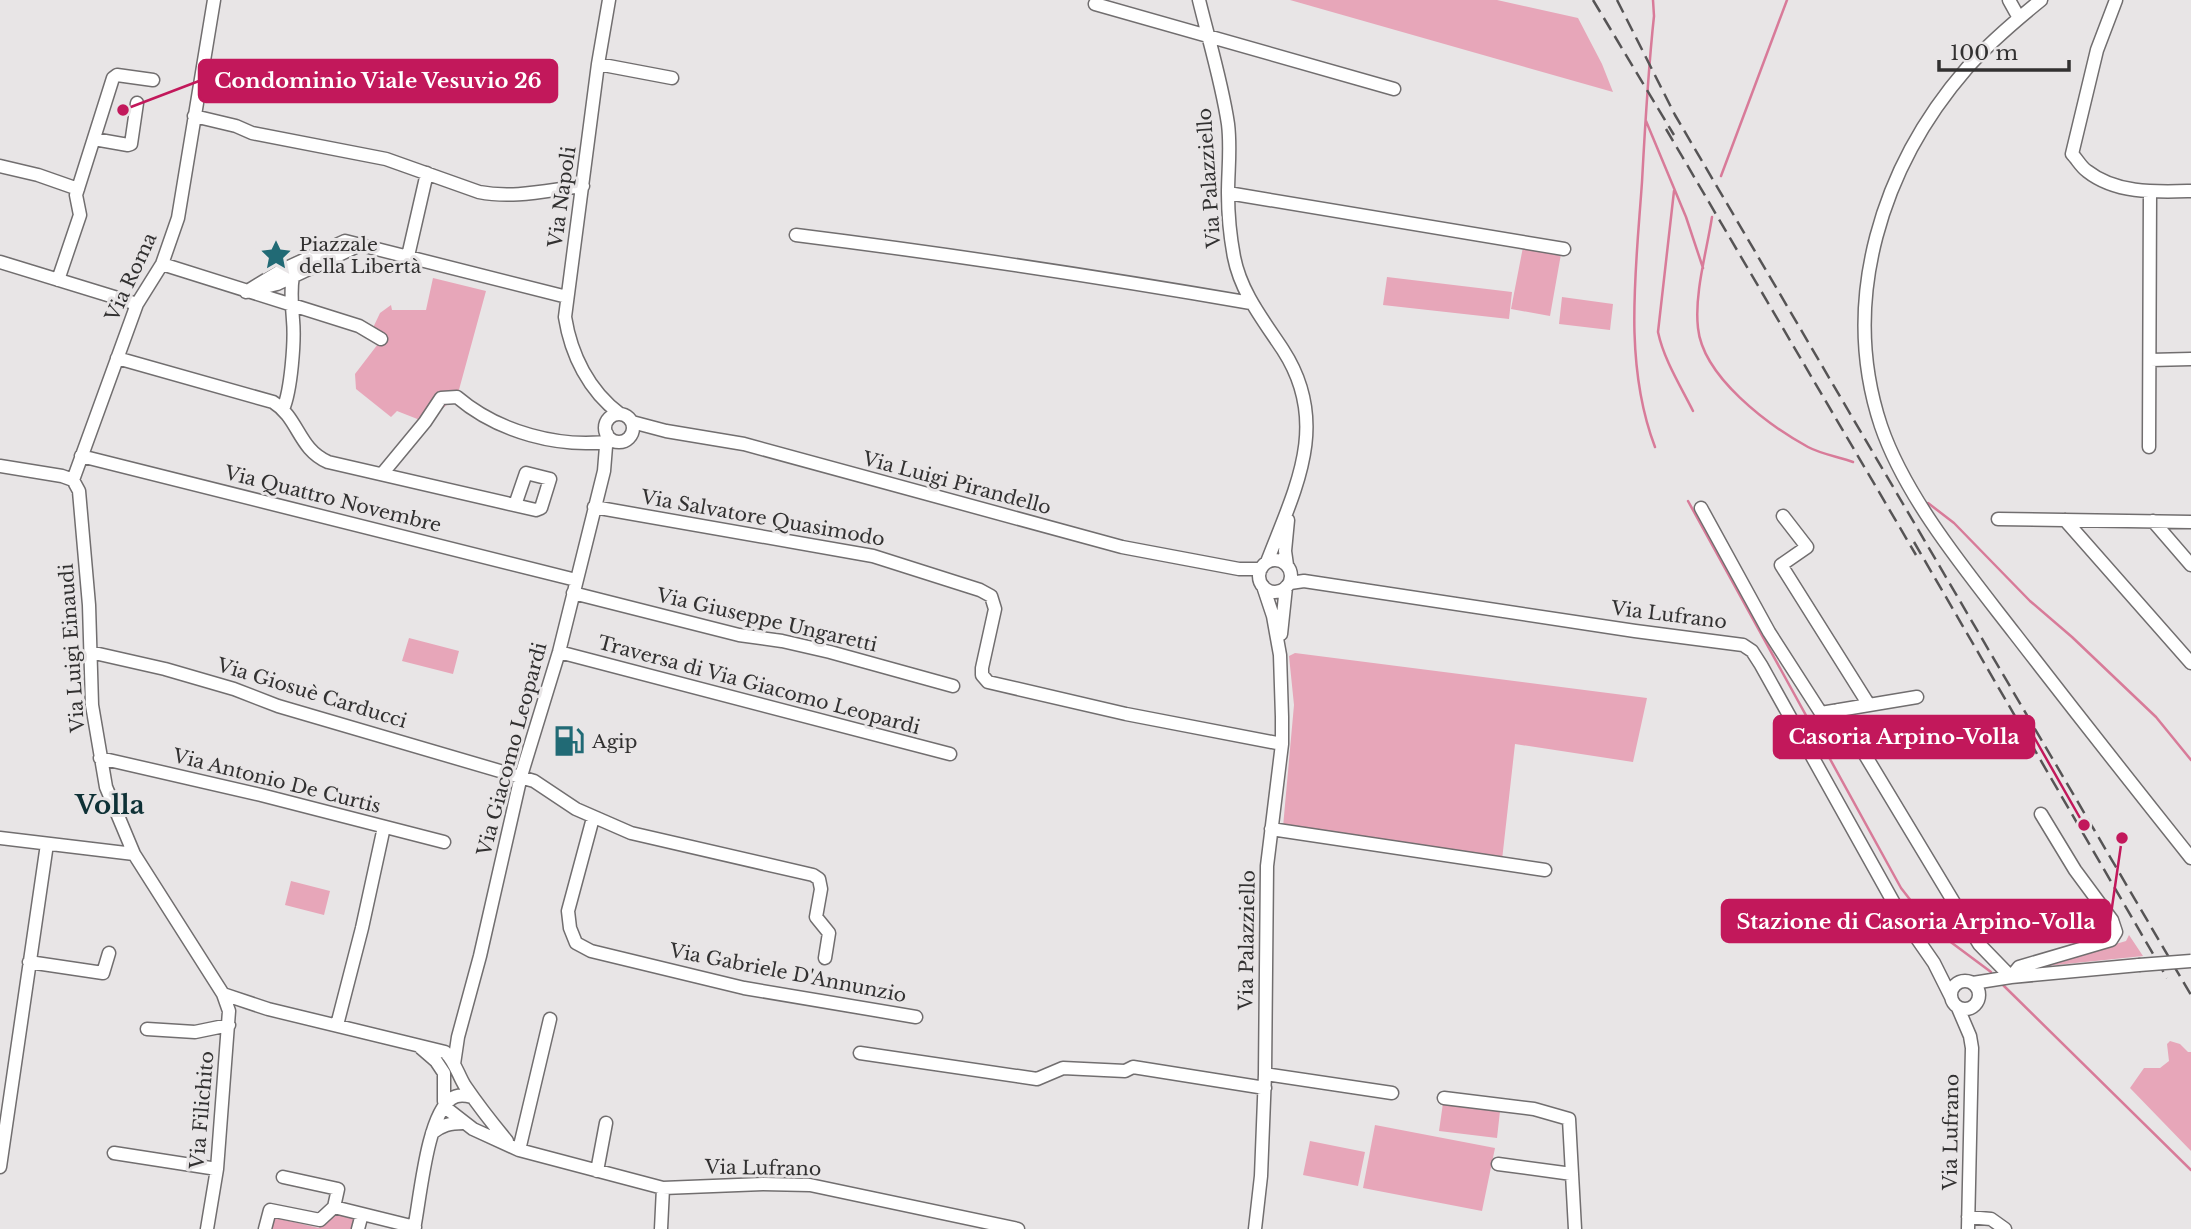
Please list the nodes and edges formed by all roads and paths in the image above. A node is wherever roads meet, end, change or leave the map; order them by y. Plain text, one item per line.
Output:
1 (214, 0) edge
2 (608, 0) edge
3 (1199, 0) edge
4 (2009, 0) edge
5 (2041, 0) edge
6 (2116, 0) edge
7 (1095, 4) dead end
8 (2019, 18) junction
9 (1208, 37) junction
10 (597, 64) junction
11 (672, 78) dead end
12 (153, 80) dead end
13 (1394, 89) dead end
14 (137, 103) dead end
15 (194, 116) junction
16 (94, 139) junction
17 (0, 166) edge
18 (428, 173) junction
19 (583, 186) junction
20 (78, 189) junction
21 (2191, 191) edge
22 (2150, 192) junction
23 (1228, 193) junction
24 (796, 235) dead end
25 (1564, 249) dead end
26 (408, 256) junction
27 (0, 262) edge
28 (162, 264) junction
29 (287, 273) junction
30 (58, 280) junction
31 (277, 284) junction
32 (246, 292) junction
33 (567, 297) junction
34 (1251, 303) junction
35 (137, 304) junction
36 (291, 306) junction
37 (381, 339) dead end
38 (117, 358) junction
39 (2191, 359) edge
40 (2150, 360) junction
41 (597, 393) junction
42 (283, 409) junction
43 (620, 414) junction
44 (632, 422) junction
45 (666, 431) junction
46 (613, 436) junction
47 (2149, 447) dead end
48 (80, 456) junction
49 (0, 466) edge
50 (382, 474) junction
51 (73, 480) junction
52 (1290, 502) junction
53 (515, 505) dead end
54 (594, 507) junction
55 (1701, 508) dead end
56 (1783, 516) dead end
57 (1998, 519) dead end
58 (2065, 520) junction
59 (2153, 522) junction
60 (2191, 522) edge
61 (2191, 565) edge
62 (1263, 574) junction
63 (1288, 576) junction
64 (576, 580) junction
65 (573, 593) junction
66 (90, 652) junction
67 (559, 652) junction
68 (1280, 655) junction
69 (2191, 663) edge
70 (953, 686) dead end
71 (1917, 697) dead end
72 (1868, 705) junction
73 (1838, 710) junction
74 (1282, 744) junction
75 (950, 754) dead end
76 (100, 758) junction
77 (521, 776) junction
78 (2041, 814) dead end
79 (593, 818) junction
80 (384, 827) junction
81 (1271, 829) junction
82 (0, 838) edge
83 (444, 842) dead end
84 (47, 844) junction
85 (134, 854) junction
86 (2190, 855) edge
87 (1545, 870) dead end
88 (109, 953) dead end
89 (825, 958) dead end
90 (2191, 961) edge
91 (29, 962) junction
92 (1934, 963) junction
93 (2011, 977) junction
94 (1993, 981) junction
95 (1970, 982) junction
96 (223, 994) junction
97 (1977, 1000) junction
98 (1955, 1002) junction
99 (916, 1017) dead end
100 (550, 1019) dead end
101 (229, 1025) junction
102 (337, 1025) junction
103 (148, 1029) dead end
104 (1970, 1035) junction
105 (458, 1037) junction
106 (421, 1048) junction
107 (445, 1052) junction
108 (860, 1053) dead end
109 (454, 1064) junction
110 (439, 1065) junction
111 (1265, 1074) junction
112 (1265, 1088) junction
113 (1392, 1093) dead end
114 (1444, 1098) dead end
115 (476, 1102) junction
116 (445, 1104) junction
117 (606, 1123) dead end
118 (466, 1124) junction
119 (432, 1133) junction
120 (514, 1147) junction
121 (114, 1153) dead end
122 (1498, 1164) dead end
123 (0, 1167) edge
124 (217, 1169) junction
125 (597, 1171) junction
126 (1572, 1174) junction
127 (283, 1177) dead end
128 (663, 1188) junction
129 (334, 1207) junction
130 (362, 1214) junction
131 (1968, 1223) edge
132 (414, 1228) edge
133 (1255, 1228) edge
134 (206, 1229) edge
135 (265, 1229) edge
136 (358, 1229) edge
137 (661, 1229) edge
138 (1018, 1229) edge
139 (1575, 1229) edge
140 (2005, 1229) edge

1 - 15 street, Via Roma
2 - 10 street, Via Napoli
3 - 9 street, Via Palazziello
4 - 8 street
5 - 8 street
6 - 22 street
7 - 9 street
8 - 86 street
9 - 13 street
9 - 23 street, Via Palazziello
10 - 11 street
10 - 19 street, Via Napoli
12 - 16 street
14 - 16 street
15 - 18 street
15 - 28 street, Via Roma
16 - 20 street
17 - 20 street
18 - 19 street
18 - 26 street
19 - 33 street, Via Napoli
20 - 30 street
21 - 22 street
22 - 40 street
23 - 25 street
23 - 34 street, Via Palazziello
24 - 34 street
26 - 29 street
26 - 33 street
27 - 30 street
28 - 32 street
28 - 35 street, Via Roma
29 - 31 street
29 - 32 street
29 - 36 street
30 - 35 street
31 - 32 street
31 - 36 street
32 - 36 street
33 - 41 street, Via Napoli
34 - 52 street, Via Palazziello
35 - 38 street, Via Roma
36 - 37 street
36 - 42 street
38 - 42 street
38 - 48 street, Via Roma
39 - 40 street
40 - 47 street
41 - 43 street, Via Napoli
41 - 46 street, Via Napoli
42 - 50 street
43 - 44 street, Via Napoli
43 - 46 street
44 - 45 street, Via Luigi Pirandello
44 - 46 street, Via Giacomo Leopardi
45 - 46 street, Via Luigi Pirandello
45 - 62 street, Via Luigi Pirandello
46 - 50 street, Via Luigi Pirandello
46 - 54 street, Via Giacomo Leopardi
48 - 51 street, Via Roma
48 - 64 street, Via Quattro Novembre
49 - 51 street
50 - 53 street
51 - 66 street, Via Luigi Einaudi
52 - 62 street, Via Palazziello
52 - 63 street, Via Palazziello
54 - 64 street, Via Giacomo Leopardi
54 - 74 street, Via Salvatore Quasimodo
55 - 73 street
56 - 72 street
57 - 58 street
58 - 59 street
58 - 69 street
59 - 60 street
59 - 61 street
62 - 63 street
62 - 63 street
62 - 68 street, Via Palazziello
63 - 68 street, Via Palazziello
63 - 92 street, Via Lufrano
64 - 65 street, Via Giacomo Leopardi
65 - 67 street, Via Giacomo Leopardi
65 - 70 street, Via Giuseppe Ungaretti
66 - 76 street, Via Luigi Einaudi
66 - 77 street, Via Giosuè Carducci
67 - 75 street, Traversa di Via Giacomo Leopardi
67 - 77 street, Via Giacomo Leopardi
68 - 74 street, Via Palazziello
71 - 72 street
72 - 73 street
73 - 93 street
74 - 81 street, Via Palazziello
76 - 80 street, Via Antonio De Curtis
76 - 85 street, Via Luigi Einaudi
77 - 79 street, Via Gabriele D'Annunzio
77 - 105 street, Via Giacomo Leopardi
78 - 93 street
79 - 89 street, Via Gabriele D'Annunzio
79 - 99 street, Via Gabriele D'Annunzio
80 - 83 street, Via Antonio De Curtis
80 - 102 street
81 - 87 street
81 - 111 street, Via Palazziello
82 - 84 street
84 - 85 street
84 - 91 street
85 - 96 street, Via Luigi Einaudi
88 - 91 street
90 - 93 street, bridge
91 - 123 street
92 - 95 street, Via Lufrano
92 - 98 street, Via Lufrano
93 - 94 street
94 - 95 street
94 - 97 street
95 - 97 street
95 - 98 street
96 - 101 street, Via Filichito
96 - 102 street
97 - 98 street
97 - 104 street, Via Lufrano
98 - 104 street, Via Lufrano
100 - 120 street
101 - 103 street
101 - 124 street, Via Filichito
102 - 106 street
104 - 131 street, Via Lufrano
105 - 107 street, Via Giacomo Leopardi
105 - 109 street, Via Giacomo Leopardi
106 - 107 street
106 - 110 street
107 - 109 street
107 - 110 street
108 - 112 street
109 - 115 street
110 - 116 street
111 - 112 street, Via Palazziello
111 - 113 street
112 - 133 street, Via Palazziello
114 - 126 street
115 - 116 street
115 - 118 street
115 - 120 street
116 - 118 street, Via Lufrano
116 - 119 street
117 - 125 street
118 - 119 street
118 - 120 street, Via Lufrano
119 - 132 street
120 - 125 street, Via Lufrano
121 - 124 street
122 - 126 street
124 - 134 street, Via Filichito
125 - 128 street, Via Lufrano
126 - 139 street
127 - 129 street
128 - 137 street
128 - 138 street, Via Lufrano
129 - 130 street
129 - 135 street
130 - 132 street
130 - 136 street
131 - 140 street

